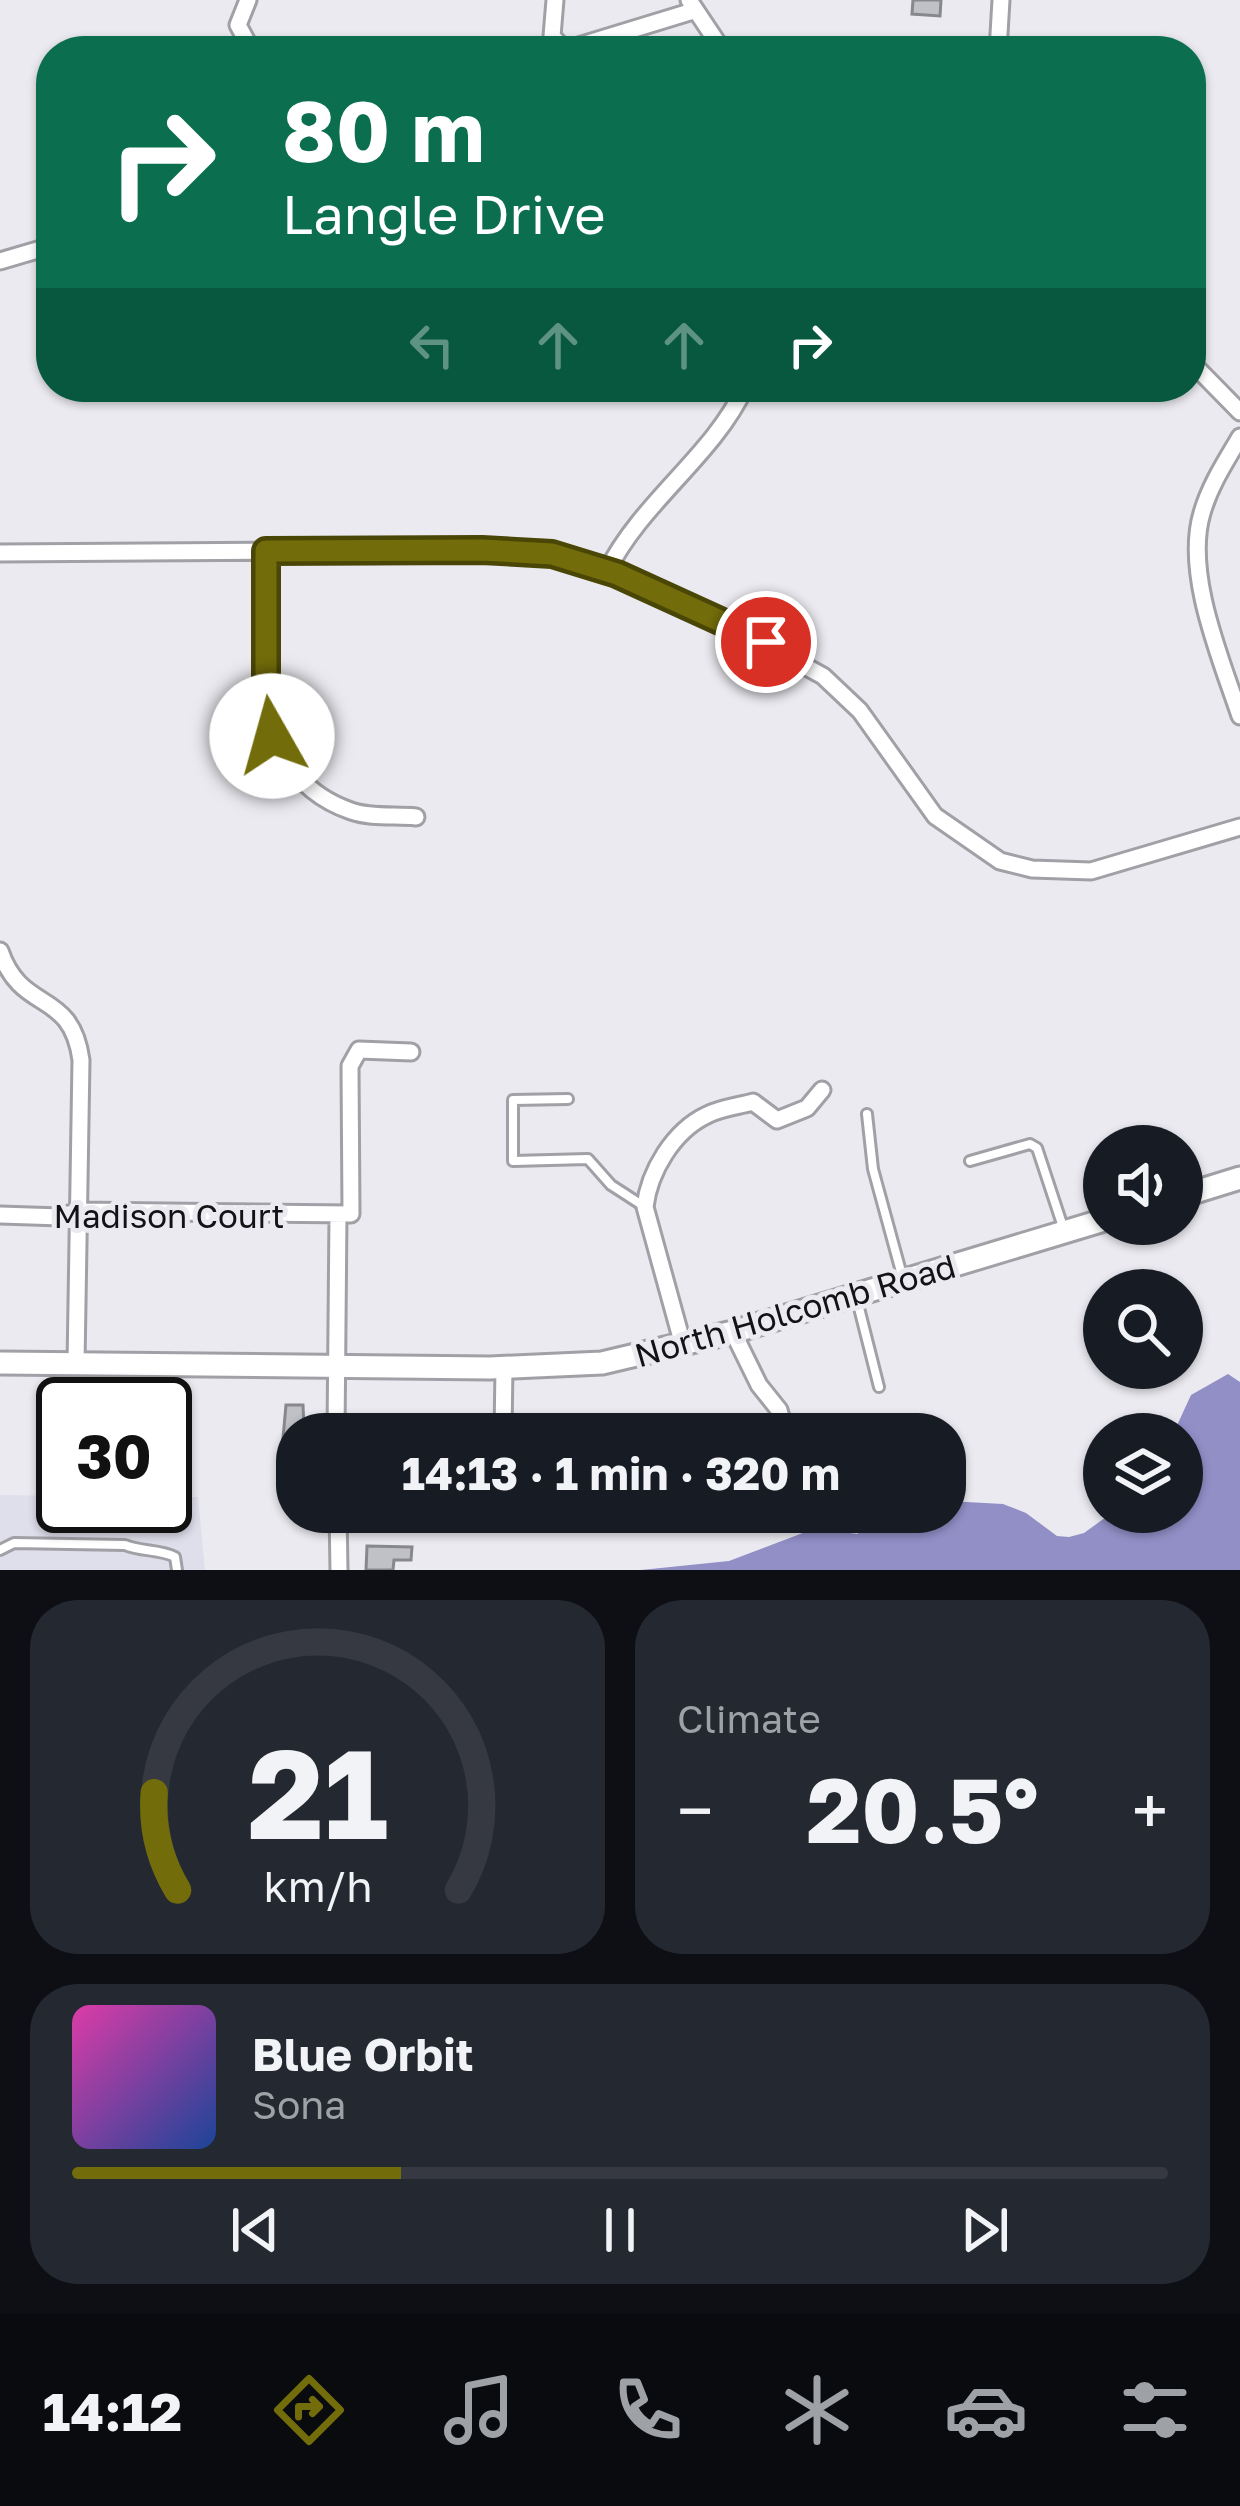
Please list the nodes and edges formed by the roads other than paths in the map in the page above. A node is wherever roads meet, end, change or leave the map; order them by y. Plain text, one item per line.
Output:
1 (248, 0) edge
2 (556, 0) edge
3 (1000, 0) edge
4 (691, 5) edge
5 (244, 36) edge
6 (552, 36) edge
7 (603, 36) edge
8 (713, 36) edge
9 (999, 36) edge
10 (36, 250) edge
11 (0, 261) edge
12 (1206, 377) edge
13 (736, 402) edge
14 (1240, 412) edge
15 (1240, 436) edge
16 (266, 551) junction
17 (0, 553) edge
18 (607, 572) junction
19 (1240, 716) edge
20 (416, 817) dead end
21 (1240, 827) edge
22 (0, 951) edge
23 (411, 1052) dead end
24 (822, 1090) dead end
25 (568, 1099) dead end
26 (868, 1114) dead end
27 (970, 1161) dead end
28 (1240, 1178) edge
29 (1203, 1189) edge
30 (645, 1207) junction
31 (78, 1211) junction
32 (0, 1215) edge
33 (338, 1215) junction
34 (1083, 1226) edge
35 (1065, 1232) junction
36 (903, 1280) junction
37 (856, 1294) junction
38 (733, 1332) junction
39 (682, 1346) junction
40 (0, 1363) edge
41 (76, 1364) junction
42 (335, 1365) junction
43 (504, 1367) junction
44 (879, 1387) dead end
45 (336, 1413) edge
46 (503, 1413) edge
47 (780, 1413) edge
48 (338, 1533) edge
49 (0, 1550) edge
50 (177, 1570) edge
51 (339, 1570) edge

1 - 5 street
2 - 6 street
3 - 9 street
4 - 7 street
4 - 8 street
10 - 11 street
12 - 14 street
13 - 18 street
15 - 19 street
16 - 17 street
16 - 18 street
16 - 20 street
18 - 21 street
22 - 31 street
23 - 33 street
24 - 30 street
25 - 30 lane
26 - 36 lane
27 - 35 lane
28 - 29 street
30 - 39 street
31 - 32 street, Madison Court
31 - 33 street, Madison Court
31 - 41 street
33 - 42 street
34 - 35 street, North Holcomb Road
35 - 36 street, North Holcomb Road
36 - 37 street, North Holcomb Road
37 - 38 street, North Holcomb Road
37 - 44 lane
38 - 39 street, North Holcomb Road
38 - 47 street
39 - 43 street, North Holcomb Road
40 - 41 street, North Holcomb Road
41 - 42 street, North Holcomb Road
42 - 43 street, North Holcomb Road
42 - 45 street
43 - 46 street
48 - 51 street
49 - 50 lane

